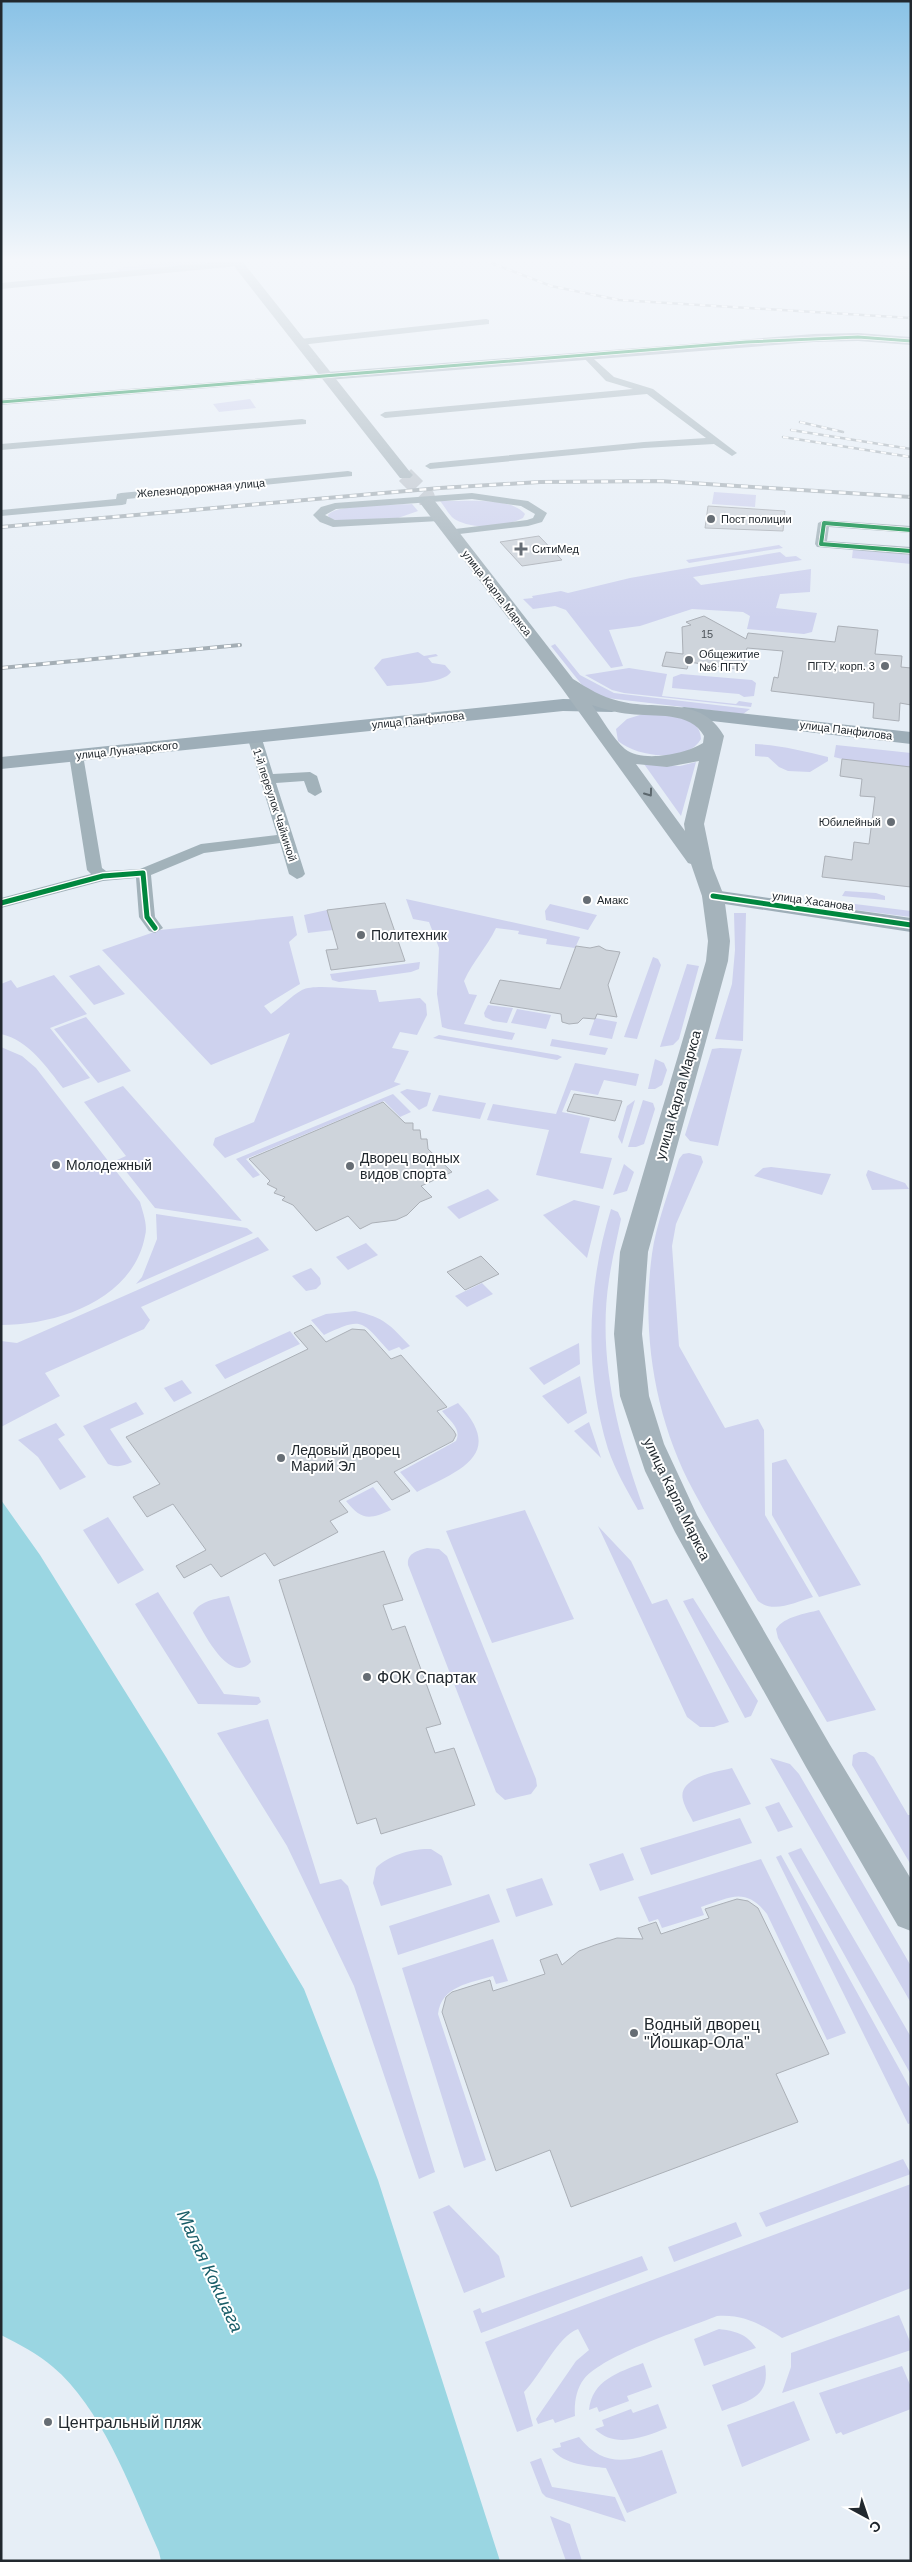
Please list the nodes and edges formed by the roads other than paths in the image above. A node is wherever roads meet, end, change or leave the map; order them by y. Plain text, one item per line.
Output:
1 (270, 381) edge
2 (331, 381) edge
3 (615, 381) edge
4 (649, 391) junction
5 (1, 402) edge
6 (385, 415) dead end
7 (302, 422) dead end
8 (717, 441) junction
9 (1, 447) edge
10 (732, 452) dead end
11 (430, 466) dead end
12 (348, 474) dead end
13 (405, 475) tunnel mouth
14 (428, 503) tunnel mouth
15 (1, 513) edge
16 (439, 518) junction
17 (911, 530) edge
18 (451, 532) junction
19 (911, 551) edge
20 (567, 683) junction
21 (583, 704) junction
22 (622, 708) junction
23 (655, 710) junction
24 (684, 713) junction
25 (781, 722) junction
26 (254, 736) junction
27 (608, 737) junction
28 (911, 738) edge
29 (712, 743) junction
30 (620, 754) junction
31 (76, 755) junction
32 (1, 763) edge
33 (267, 779) junction
34 (315, 792) dead end
35 (285, 838) junction
36 (702, 868) junction
37 (143, 873) junction
38 (297, 874) dead end
39 (103, 876) junction
40 (713, 896) junction
41 (1, 903) edge
42 (911, 925) edge
43 (155, 928) dead end
44 (911, 1913) edge

1 - 5 street
2 - 13 main road
3 - 4 street
4 - 6 street
4 - 8 street
7 - 9 street
8 - 10 street
8 - 11 street
12 - 15 street, Железнодорожная улица
14 - 16 main road, улица Карла Маркса
16 - 18 main road, улица Карла Маркса
16 - 18 street
17 - 19 street
18 - 20 main road, улица Карла Маркса
20 - 21 main road, улица Карла Маркса
20 - 22 main road, улица Карла Маркса
21 - 22 street, улица Панфилова
21 - 26 street, улица Панфилова
21 - 27 main road, улица Карла Маркса
22 - 23 main road, улица Карла Маркса
23 - 24 main road
23 - 27 main road
24 - 25 street, улица Панфилова
24 - 29 main road
25 - 28 street, улица Панфилова
25 - 29 street, улица Панфилова
26 - 31 street, улица Луначарского
26 - 33 street, 1-й переулок Чайкиной
27 - 30 main road, улица Карла Маркса
29 - 30 main road
29 - 36 main road, улица Карла Маркса
30 -> 36 main road, улица Карла Маркса
31 - 32 street, улица Луначарского
31 - 39 street
33 - 34 street
33 - 35 street, 1-й переулок Чайкиной
35 - 37 street
35 - 38 street, 1-й переулок Чайкиной
36 - 40 main road, улица Карла Маркса
37 - 39 street
37 - 43 street
39 - 41 street
40 - 42 street, улица Хасанова
40 - 44 main road, улица Карла Маркса

